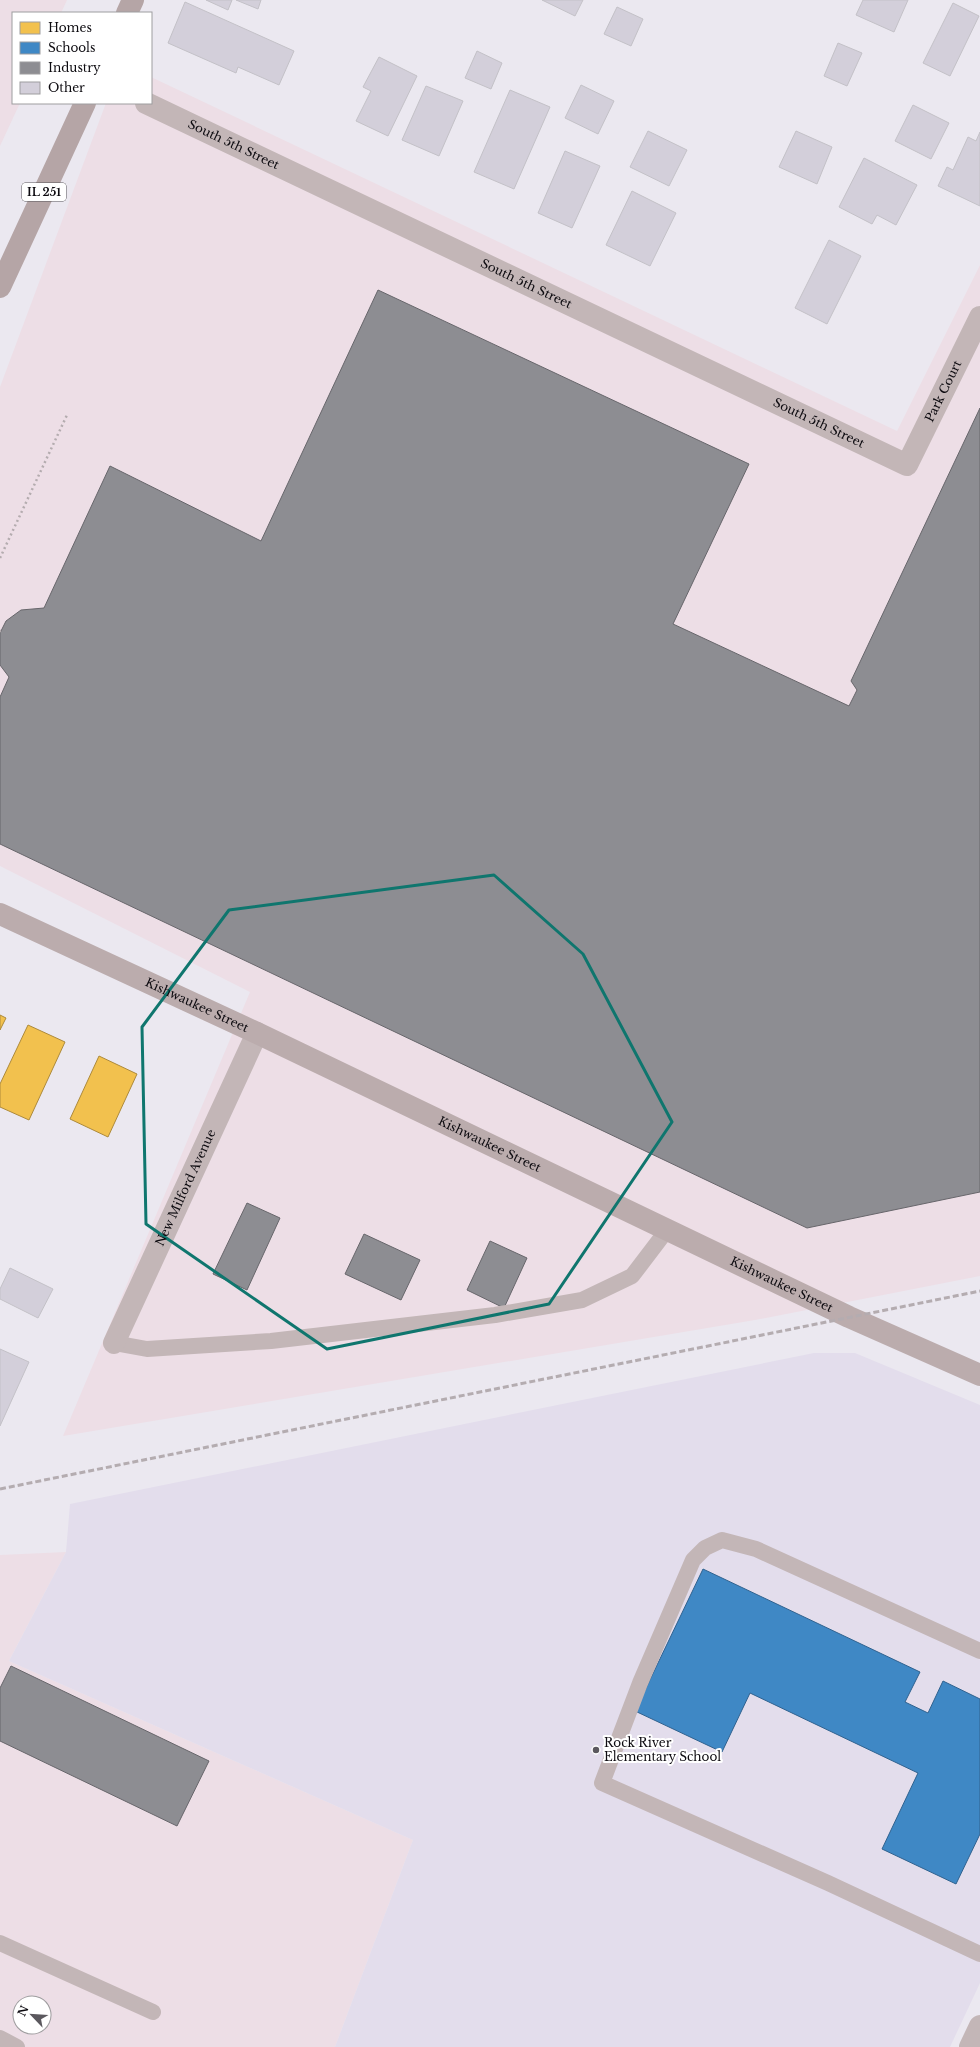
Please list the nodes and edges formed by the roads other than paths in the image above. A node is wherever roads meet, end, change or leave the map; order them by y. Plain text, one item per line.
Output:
1 (133, 0) edge
2 (127, 12) edge
3 (85, 104) edge
4 (148, 104) edge
5 (1, 283) edge
6 (980, 317) edge
7 (907, 465) joint
8 (0, 914) edge
9 (257, 1033) junction
10 (667, 1230) junction
11 (114, 1343) joint
12 (980, 1375) edge
13 (980, 1651) edge
14 (0, 1943) edge
15 (980, 1954) edge
16 (153, 2012) dead end
17 (980, 2026) edge
18 (0, 2038) edge
19 (17, 2047) edge
20 (970, 2047) edge

1 - 2 main road
3 - 5 main road, IL 251
4 - 7 street, South 5th Street
6 - 7 street, Park Court
8 - 9 street, Kishwaukee Street
9 - 10 street, Kishwaukee Street
9 - 11 street, New Milford Avenue
10 - 11 lane
10 - 12 street, Kishwaukee Street
13 - 15 lane
14 - 16 lane
17 - 20 street
18 - 19 lane

